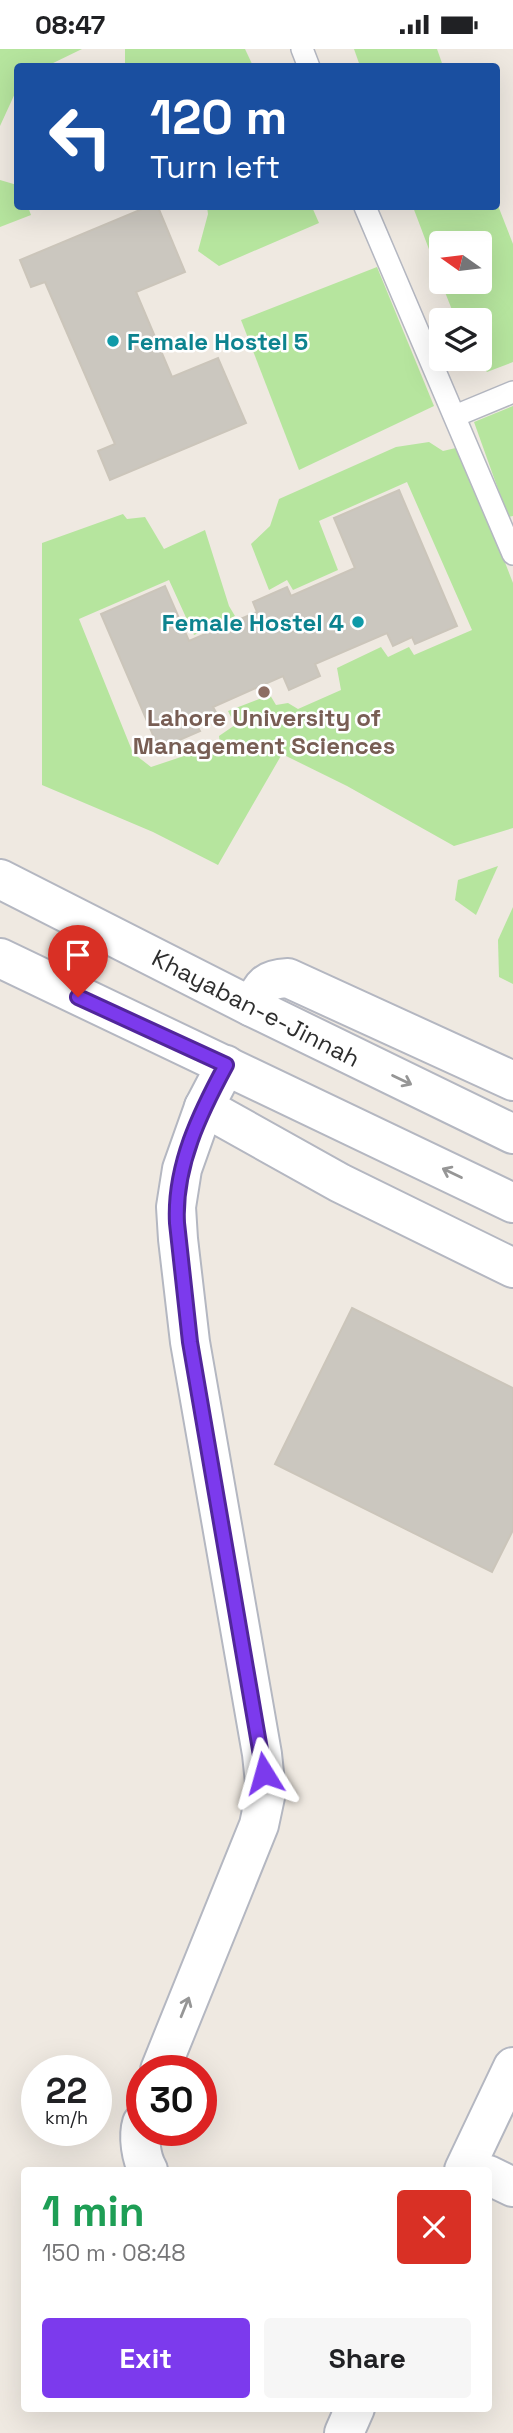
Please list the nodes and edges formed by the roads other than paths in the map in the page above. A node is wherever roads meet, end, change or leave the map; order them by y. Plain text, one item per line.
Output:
1 (366, 210) edge
2 (513, 392) edge
3 (455, 416) junction
4 (513, 554) edge
5 (6, 881) edge
6 (15, 966) edge
7 (251, 1007) junction
8 (226, 1065) junction
9 (513, 1081) edge
10 (204, 1107) junction
11 (513, 1134) edge
12 (513, 1203) edge
13 (513, 1268) edge
14 (166, 2055) edge
15 (513, 2067) edge
16 (142, 2146) edge
17 (146, 2167) edge
18 (475, 2167) edge
19 (492, 2178) edge
20 (513, 2187) edge
21 (353, 2412) edge
22 (344, 2433) edge

1 - 3 lane
2 - 3 lane
3 - 4 lane
5 - 7 street, Khayaban-e-Jinnah
6 - 8 street
7 - 9 street
7 -> 11 street, Khayaban-e-Jinnah
8 - 10 street
12 -> 8 street
10 - 13 street
14 -> 10 street
15 - 18 street
16 - 17 street
19 - 20 street
21 - 22 street

